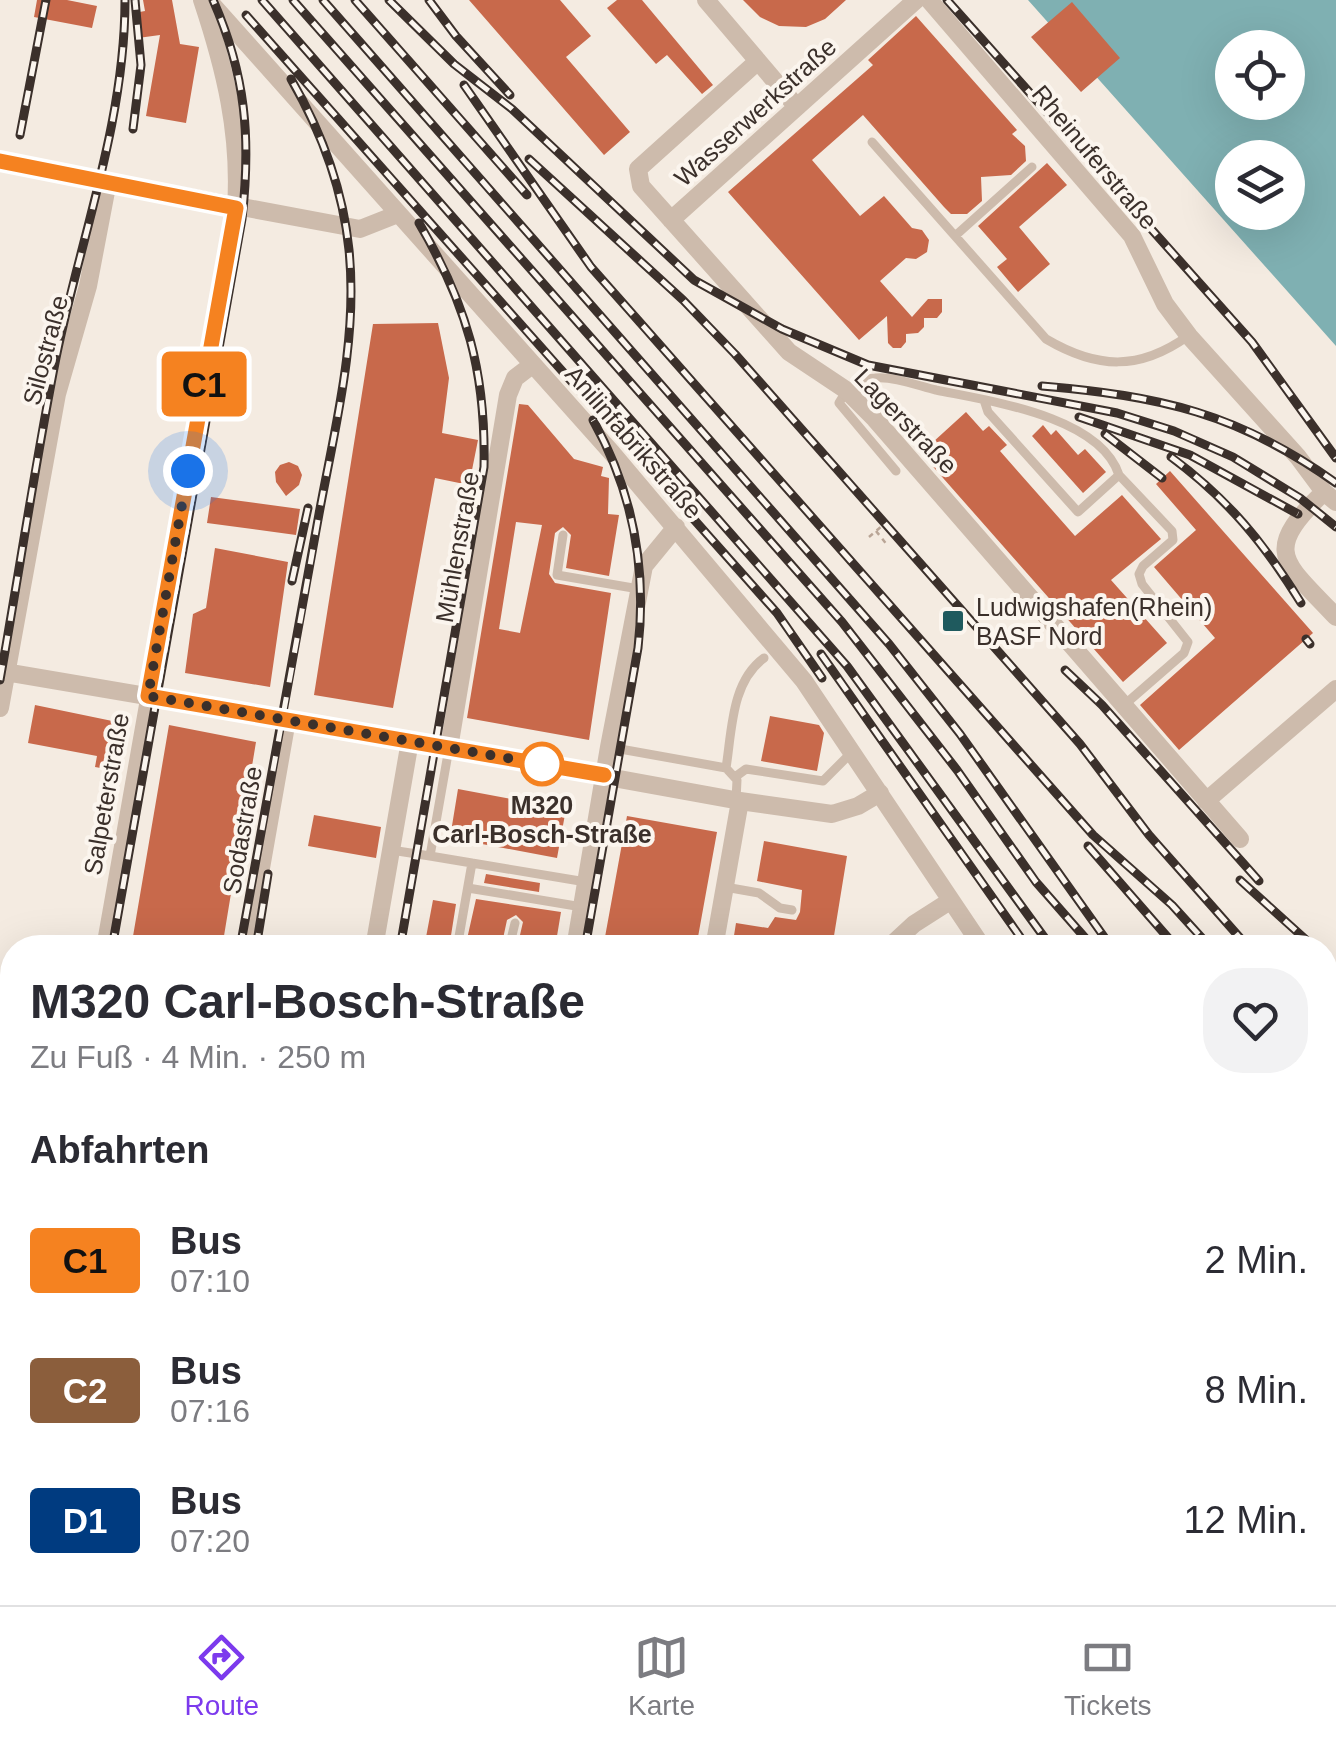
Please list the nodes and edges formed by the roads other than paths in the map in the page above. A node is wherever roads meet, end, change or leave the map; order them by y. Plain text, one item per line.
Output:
1 (205, 0) edge
2 (706, 0) edge
3 (916, 0) edge
4 (929, 0) edge
5 (758, 61) junction
6 (797, 107) junction
7 (872, 142) dead end
8 (0, 162) edge
9 (1032, 168) dead end
10 (108, 181) junction
11 (236, 208) junction
12 (398, 214) junction
13 (672, 220) junction
14 (955, 236) junction
15 (1189, 336) junction
16 (532, 365) junction
17 (846, 390) junction
18 (984, 400) junction
19 (896, 470) dead end
20 (1120, 475) junction
21 (1330, 497) edge
22 (676, 527) junction
23 (563, 535) dead end
24 (639, 589) junction
25 (1336, 618) edge
26 (764, 658) dead end
27 (4, 672) edge
28 (1336, 689) edge
29 (148, 696) junction
30 (1122, 706) junction
31 (0, 708) edge
32 (286, 720) junction
33 (410, 741) junction
34 (608, 747) junction
35 (449, 748) junction
36 (853, 750) junction
37 (726, 768) junction
38 (604, 775) junction
39 (734, 776) junction
40 (880, 792) junction
41 (738, 801) junction
42 (1206, 801) junction
43 (1240, 839) dead end
44 (391, 850) junction
45 (430, 856) junction
46 (472, 863) junction
47 (586, 882) junction
48 (725, 887) junction
49 (468, 888) junction
50 (950, 901) junction
51 (582, 907) junction
52 (792, 910) dead end
53 (514, 923) dead end
54 (107, 935) edge
55 (249, 935) edge
56 (376, 935) edge
57 (459, 935) edge
58 (512, 935) edge
59 (577, 935) edge
60 (716, 935) edge
61 (902, 935) edge
62 (974, 935) edge

1 - 11 street, Salpeterstraße
1 - 12 street, Anilinfabrikstraße
2 - 5 street
3 - 6 street, Wasserwerkstraße
4 - 15 street, Rheinuferstraße
5 - 6 street
5 - 13 street, Lagerstraße
6 - 13 street, Wasserwerkstraße
7 - 14 lane
8 - 10 street
9 - 14 lane
10 - 11 street
10 - 27 street, Silostraße
11 - 12 street
11 - 29 street, Salpeterstraße
12 - 16 street, Anilinfabrikstraße
13 - 17 street, Lagerstraße
14 - 15 lane
15 - 21 street, Rheinuferstraße
16 - 22 street, Anilinfabrikstraße
16 - 35 street, Mühlenstraße
17 - 18 lane
17 - 19 lane
17 - 30 street, Lagerstraße
18 - 20 lane
18 - 20 lane
20 - 30 lane
21 - 25 street, Rheinuferstraße
22 - 24 street
22 - 36 street, Anilinfabrikstraße
23 - 24 lane
24 - 34 street
26 - 37 lane
27 - 29 street
27 - 31 street, Silostraße
28 - 42 street
29 - 32 street
29 - 54 street, Salpeterstraße
30 - 42 street, Lagerstraße
32 - 33 street
32 - 55 street, Sodastraße
33 - 35 street
33 - 44 street
34 - 37 lane
34 - 38 street
35 - 38 street
35 - 45 lane
36 - 39 lane
36 - 40 street, Anilinfabrikstraße
37 - 39 lane
38 - 41 street
38 - 47 street
39 - 41 lane
40 - 41 street
40 - 50 street, Anilinfabrikstraße
41 - 48 street
42 - 43 street, Lagerstraße
44 - 45 lane
44 - 56 street
45 - 46 lane
46 - 47 lane
46 - 49 lane
47 - 51 street
48 - 52 lane
48 - 60 street
49 - 51 lane
49 - 57 lane
50 - 61 street
50 - 62 street, Anilinfabrikstraße
51 - 59 street
53 - 58 lane

